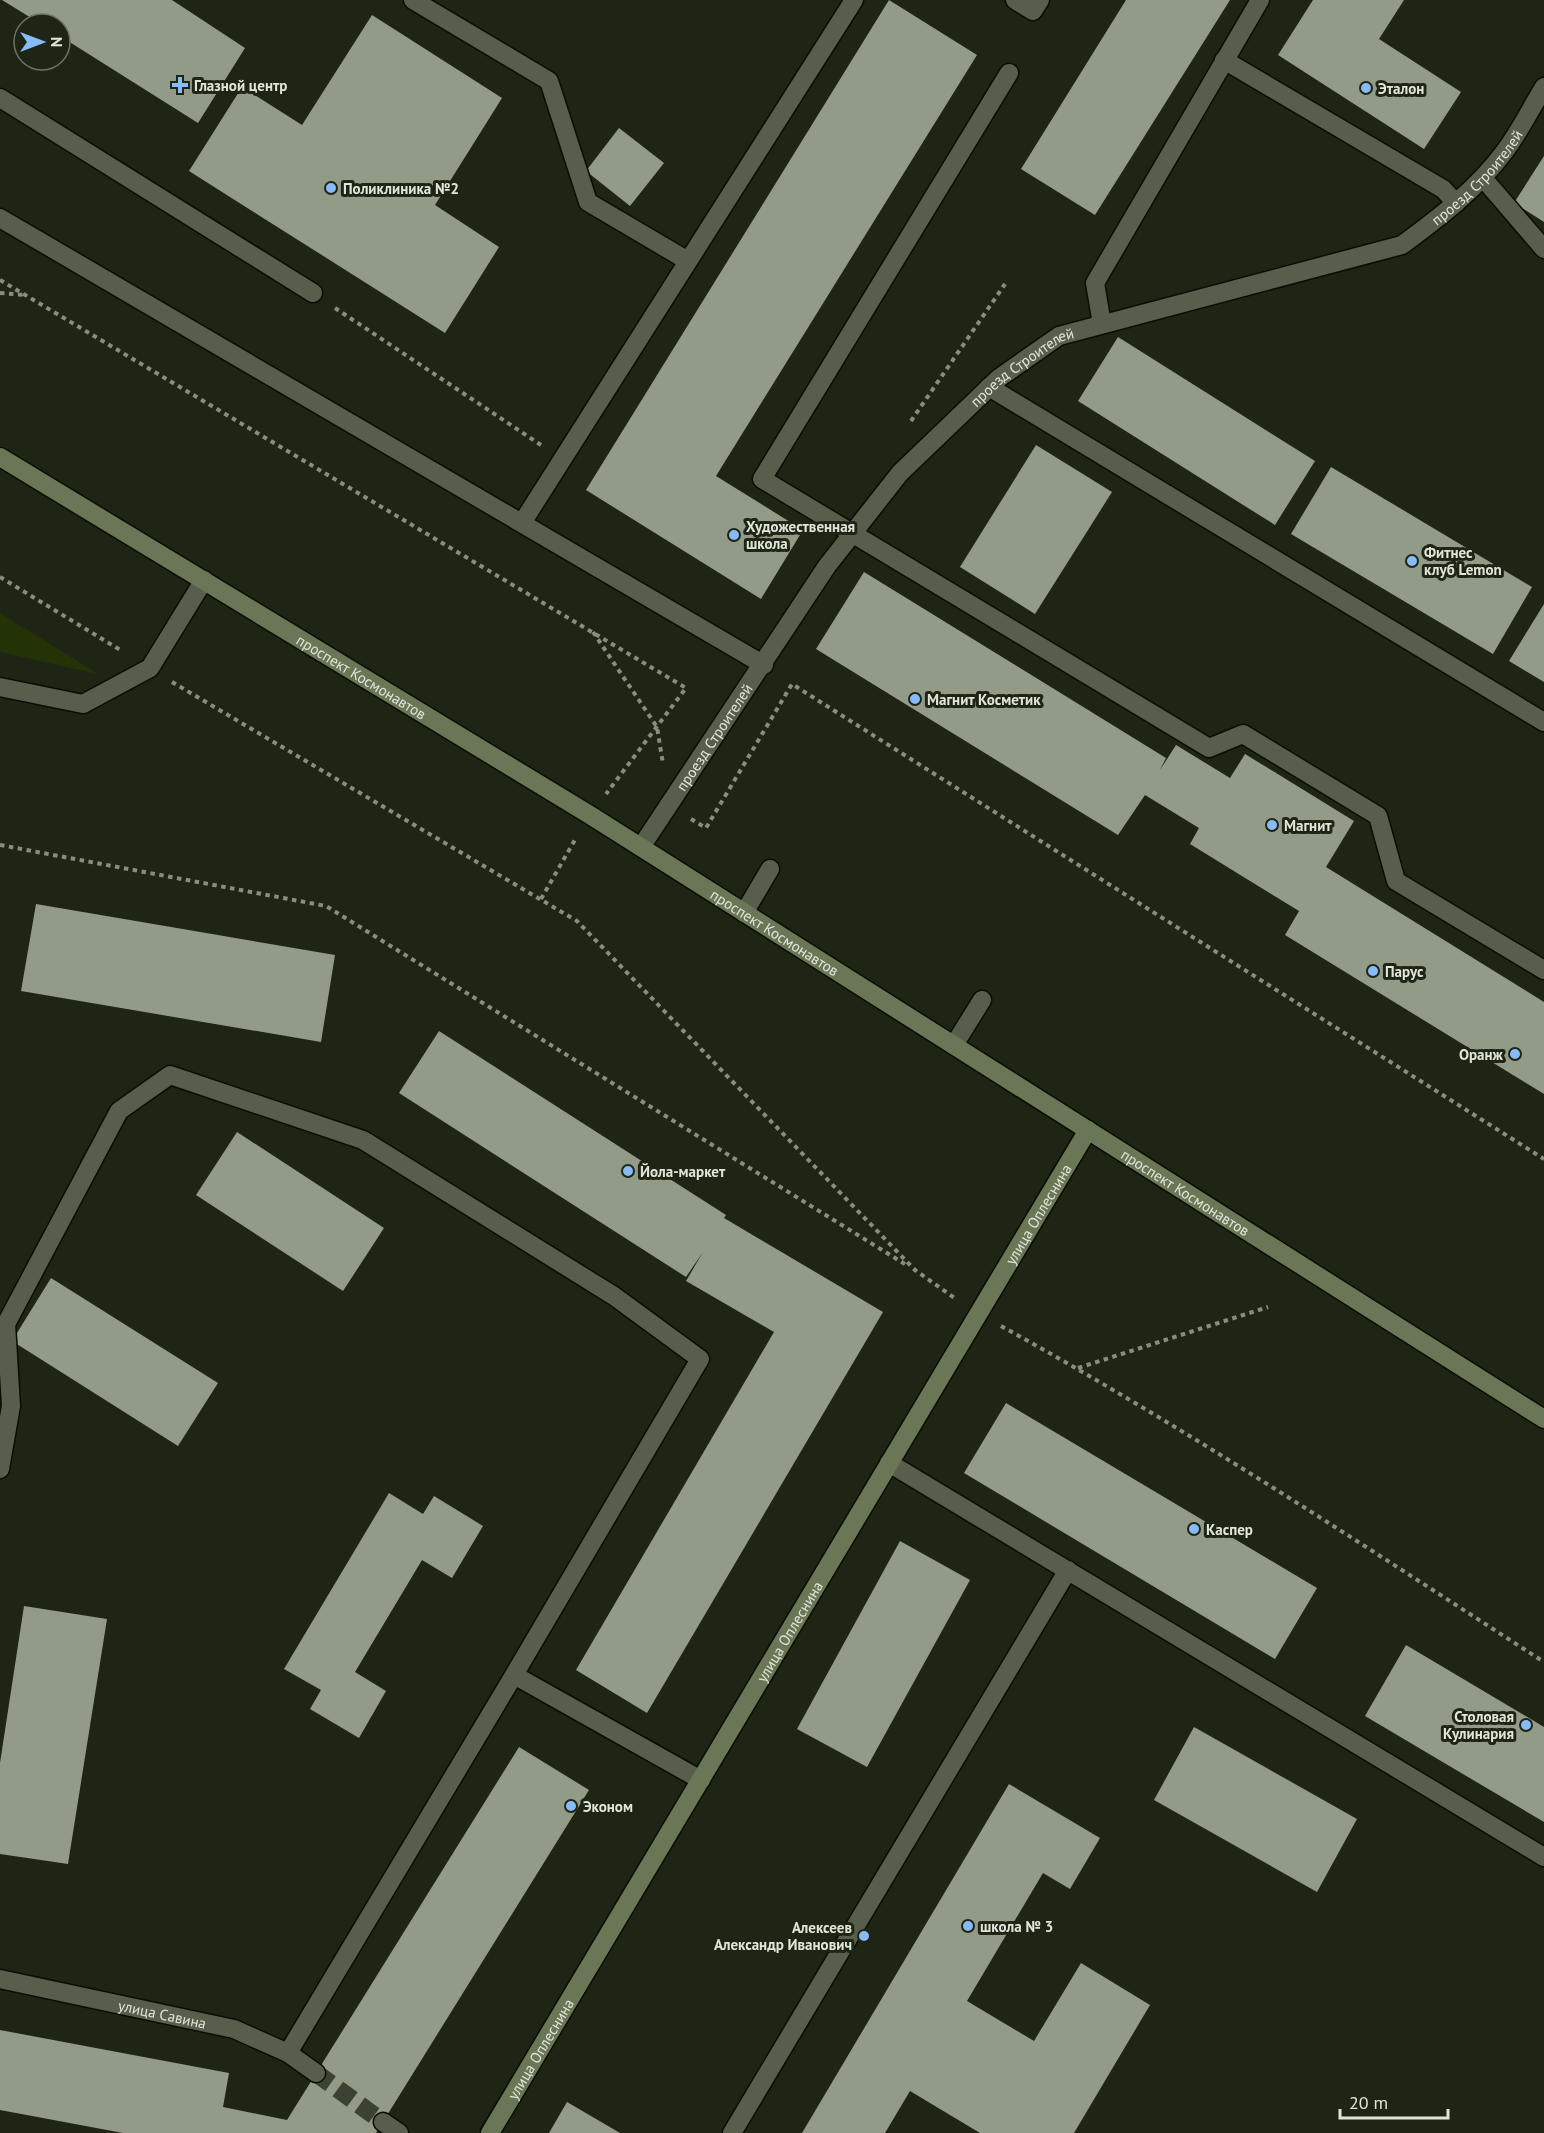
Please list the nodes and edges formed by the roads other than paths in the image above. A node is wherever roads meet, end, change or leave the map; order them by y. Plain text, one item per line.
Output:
1 (413, 0) edge
2 (854, 0) edge
3 (1015, 0) edge
4 (1040, 0) edge
5 (1260, 0) edge
6 (1224, 60) junction
7 (1009, 73) dead end
8 (1544, 87) edge
9 (0, 98) edge
10 (1483, 178) junction
11 (1456, 203) junction
12 (0, 218) edge
13 (1544, 249) edge
14 (688, 261) junction
15 (313, 294) road end
16 (1102, 324) junction
17 (989, 387) junction
18 (0, 457) edge
19 (522, 523) junction
20 (854, 533) junction
21 (204, 580) junction
22 (764, 665) junction
23 (0, 687) edge
24 (1544, 722) edge
25 (641, 847) junction
26 (770, 869) dead end
27 (744, 912) junction
28 (1544, 969) edge
29 (982, 1000) dead end
30 (954, 1045) junction
31 (1088, 1130) junction
32 (1544, 1419) edge
33 (889, 1463) junction
34 (0, 1469) edge
35 (1068, 1570) junction
36 (514, 1676) junction
37 (701, 1780) junction
38 (1544, 1857) edge
39 (0, 1979) edge
40 (288, 2053) junction
41 (316, 2073) tunnel mouth
42 (383, 2122) tunnel mouth
43 (399, 2133) edge
44 (490, 2133) edge
45 (732, 2133) edge

1 - 14 street
2 - 14 street
3 - 4 street
5 - 6 street
6 - 11 street
6 - 16 street
7 - 20 street
8 - 10 street, проезд Строителей
9 - 15 street
10 - 11 street, проезд Строителей
10 - 13 street
11 - 16 street, проезд Строителей
12 - 19 street
14 - 19 street
16 - 17 street, проезд Строителей
17 - 20 street, проезд Строителей
17 - 24 street
18 - 21 main road, проспект Космонавтов
19 - 22 street
20 - 22 street, проезд Строителей
20 - 28 street
21 - 23 street
21 - 25 main road, проспект Космонавтов
22 - 25 street, проезд Строителей
25 - 27 main road, проспект Космонавтов
26 - 27 street
27 - 30 main road, проспект Космонавтов
29 - 30 street
30 - 31 main road, проспект Космонавтов
31 - 32 main road, проспект Космонавтов
31 - 33 main road, улица Оплеснина
33 - 35 street
33 - 37 main road, улица Оплеснина
34 - 36 street
35 - 38 street
35 - 45 street
36 - 37 street
36 - 40 street
37 - 44 main road, улица Оплеснина
39 - 40 street, улица Савина
40 - 41 street, улица Савина
42 - 43 street

